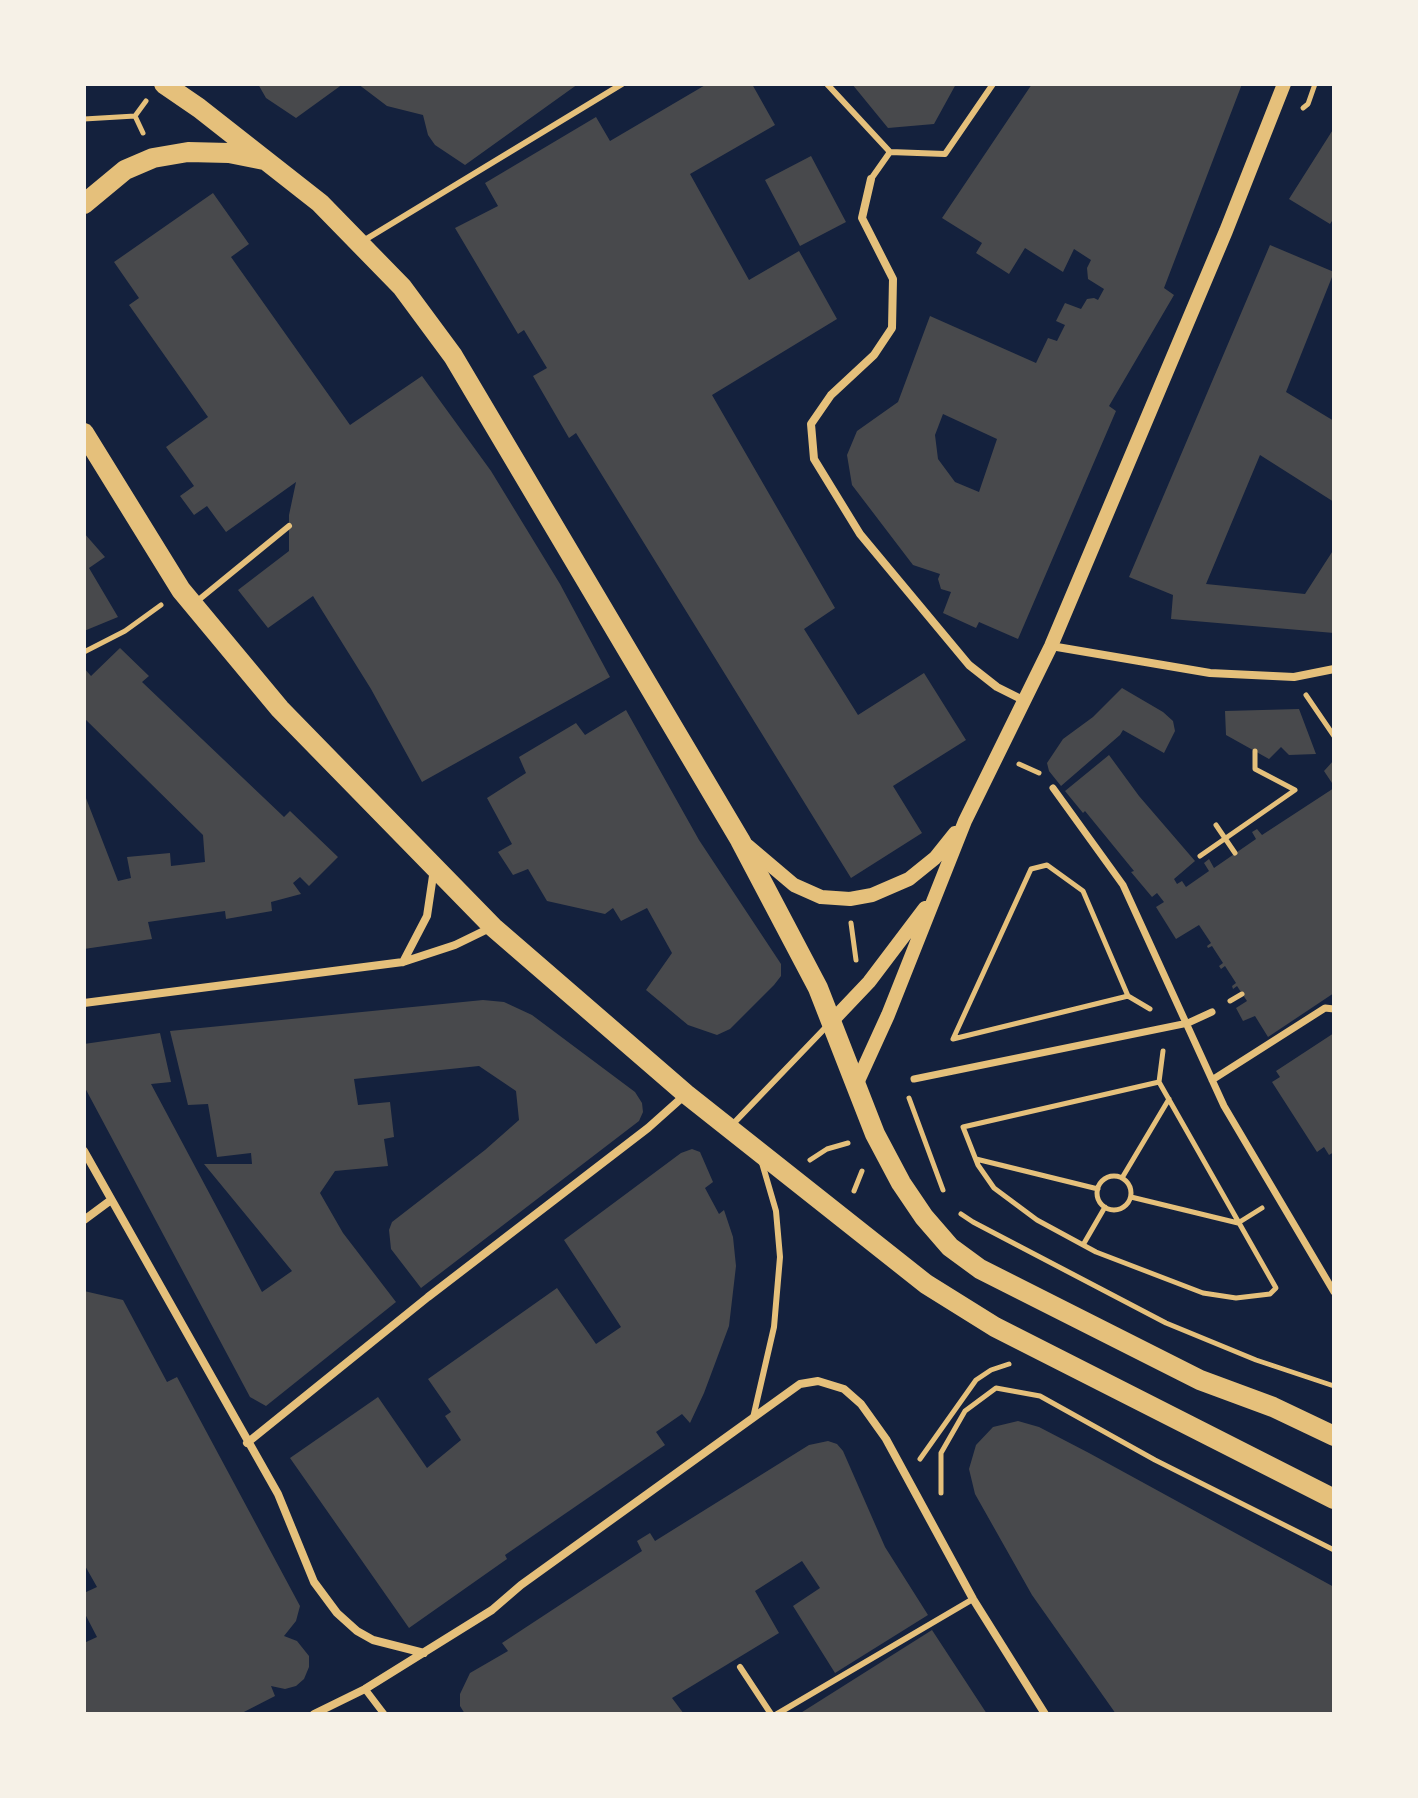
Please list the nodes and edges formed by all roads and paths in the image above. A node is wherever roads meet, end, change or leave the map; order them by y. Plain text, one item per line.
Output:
1 (622, 84) edge
2 (827, 84) edge
3 (993, 84) edge
4 (1284, 84) edge
5 (157, 89) edge
6 (84, 119) edge
7 (890, 152) junction
8 (268, 161) junction
9 (871, 179) joint
10 (84, 204) edge
11 (360, 243) junction
12 (84, 433) edge
13 (289, 526) dead end
14 (187, 598) junction
15 (1051, 646) junction
16 (84, 652) edge
17 (1334, 669) edge
18 (1294, 677) junction
19 (1025, 701) junction
20 (1334, 736) edge
21 (1255, 751) dead end
22 (1053, 788) dead end
23 (965, 821) junction
24 (1216, 825) dead end
25 (1225, 838) junction
26 (740, 840) junction
27 (1235, 853) dead end
28 (1200, 856) dead end
29 (434, 867) junction
30 (937, 892) junction
31 (850, 918) dead end
32 (493, 927) junction
33 (853, 956) junction
34 (403, 962) junction
35 (858, 964) dead end
36 (845, 965) dead end
37 (1128, 996) junction
38 (84, 1003) edge
39 (1334, 1009) edge
40 (1212, 1012) dead end
41 (1158, 1013) dead end
42 (832, 1021) junction
43 (1188, 1023) junction
44 (1165, 1044) dead end
45 (914, 1079) dead end
46 (1212, 1080) junction
47 (1159, 1082) junction
48 (857, 1083) junction
49 (686, 1094) junction
50 (908, 1097) dead end
51 (1169, 1099) junction
52 (730, 1127) junction
53 (875, 1134) junction
54 (756, 1147) junction
55 (84, 1151) edge
56 (976, 1159) junction
57 (1121, 1179) junction
58 (799, 1181) junction
59 (1098, 1189) junction
60 (1131, 1197) junction
61 (946, 1198) dead end
62 (111, 1200) junction
63 (1105, 1207) junction
64 (959, 1212) dead end
65 (84, 1220) edge
66 (1238, 1223) junction
67 (1083, 1245) junction
68 (1334, 1292) edge
69 (1010, 1364) dead end
70 (1334, 1386) edge
71 (753, 1418) junction
72 (1334, 1436) edge
73 (247, 1443) junction
74 (907, 1478) junction
75 (1334, 1499) edge
76 (941, 1542) junction
77 (1334, 1550) edge
78 (973, 1599) junction
79 (424, 1653) junction
80 (740, 1667) dead end
81 (365, 1689) junction
82 (314, 1714) edge
83 (384, 1714) edge
84 (771, 1714) edge
85 (777, 1714) edge
86 (1045, 1714) edge

1 - 11 lane
2 - 7 lane
3 - 7 lane
4 - 15 street
5 - 6 path
5 - 8 main road
7 - 9 lane
8 - 10 main road
8 - 11 main road
9 - 19 street
11 - 26 main road
12 - 14 main road
13 - 14 lane
14 - 16 path
14 - 29 main road
15 - 18 street
15 - 19 street
17 - 18 street
18 - 20 path
19 - 23 street
21 - 25 path
22 - 43 street
23 - 26 street
23 - 30 street
24 - 25 path
25 - 27 path
25 - 28 path
26 - 42 main road
29 - 32 main road
29 - 34 street
30 - 42 street
30 - 48 street
31 - 33 path
32 - 34 street
32 - 49 main road
33 - 35 path
33 - 36 path
34 - 38 street
37 - 37 path
37 - 41 path
39 - 46 street
40 - 43 street
42 - 48 main road
42 - 52 lane
43 - 45 street
43 - 46 street
44 - 47 path
46 - 68 street
47 - 51 path
47 - 56 path
48 - 53 main road
49 - 52 main road
49 - 73 street
50 - 61 path
51 - 57 path
51 - 66 path
52 - 54 main road
53 - 58 path
53 - 72 main road
54 - 58 main road
54 - 71 lane
55 - 62 street
56 - 59 path
56 - 67 path
57 - 59 path
57 - 60 path
58 - 75 main road
59 - 63 path
60 - 63 path
60 - 66 path
62 - 65 street
62 - 73 street
63 - 67 path
64 - 70 path
66 - 67 path
69 - 74 path
71 - 74 street
71 - 79 street
73 - 79 street
74 - 76 street
76 - 77 path
76 - 78 street
78 - 85 lane
78 - 86 street
79 - 81 street
80 - 84 lane
81 - 82 street
81 - 83 street

